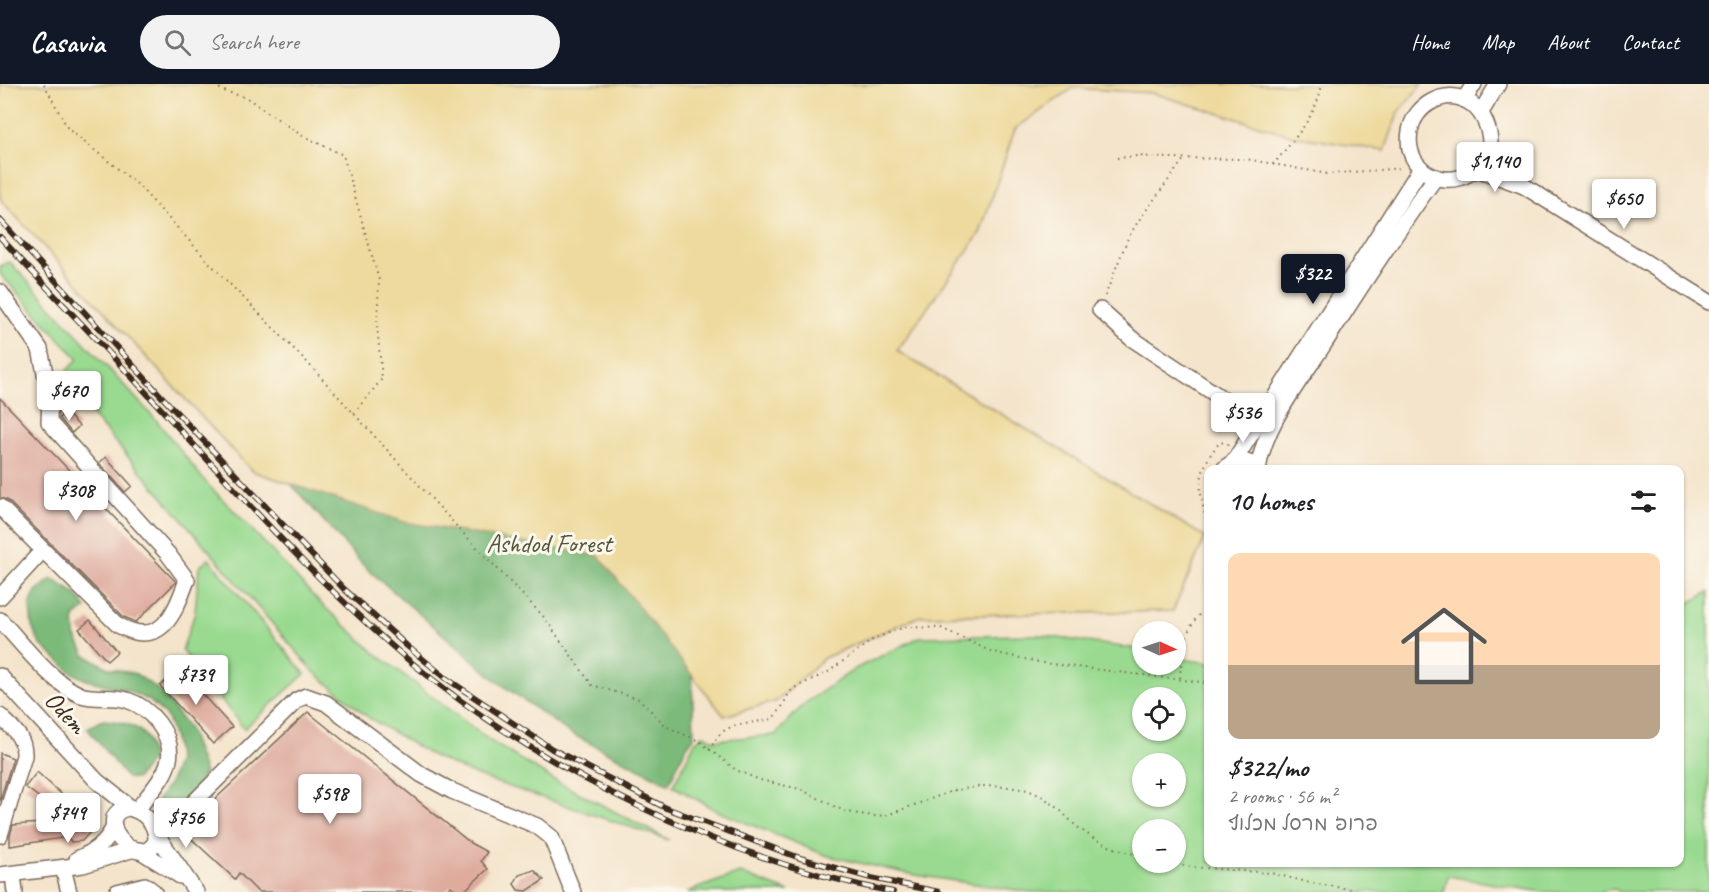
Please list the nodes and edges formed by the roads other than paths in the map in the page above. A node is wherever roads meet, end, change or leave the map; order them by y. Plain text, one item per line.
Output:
1 (1474, 84) edge
2 (1498, 84) edge
3 (1464, 100) junction
4 (1481, 112) junction
5 (1490, 146) junction
6 (1421, 168) junction
7 (1477, 169) junction
8 (1436, 177) junction
9 (1524, 186) junction
10 (0, 292) edge
11 (1708, 303) edge
12 (1100, 310) road end
13 (1259, 423) junction
14 (1228, 465) edge
15 (1252, 465) edge
16 (1259, 465) edge
17 (0, 507) edge
18 (42, 551) junction
19 (0, 597) edge
20 (0, 620) edge
21 (0, 676) edge
22 (0, 716) edge
23 (97, 781) junction
24 (134, 809) junction
25 (114, 824) junction
26 (155, 830) junction
27 (0, 835) edge
28 (136, 850) junction
29 (63, 868) junction
30 (33, 872) junction
31 (6, 875) edge
32 (193, 888) edge
33 (15, 892) edge
34 (69, 892) edge
35 (117, 892) edge
36 (154, 892) edge
37 (573, 892) edge

1 - 3 street
2 - 4 street
3 - 4 street
3 - 6 street
4 - 5 street
5 - 7 street
5 - 9 street
6 - 8 street
6 - 13 street
7 - 8 street
7 - 9 street
8 - 16 street
9 - 11 street
10 - 18 street
12 - 13 street
13 - 14 street
14 - 15 street
17 - 18 street
18 - 19 street
20 - 24 street
21 - 23 street, Odem
22 - 27 street
23 - 24 street, Odem
23 - 25 street, Odem
24 - 25 street
24 - 26 street
25 - 28 street
25 - 30 street
26 - 28 street
26 - 32 street
26 - 37 street
28 - 29 street
28 - 32 street
29 - 30 street
29 - 34 street
30 - 31 street
31 - 33 street
35 - 36 street

